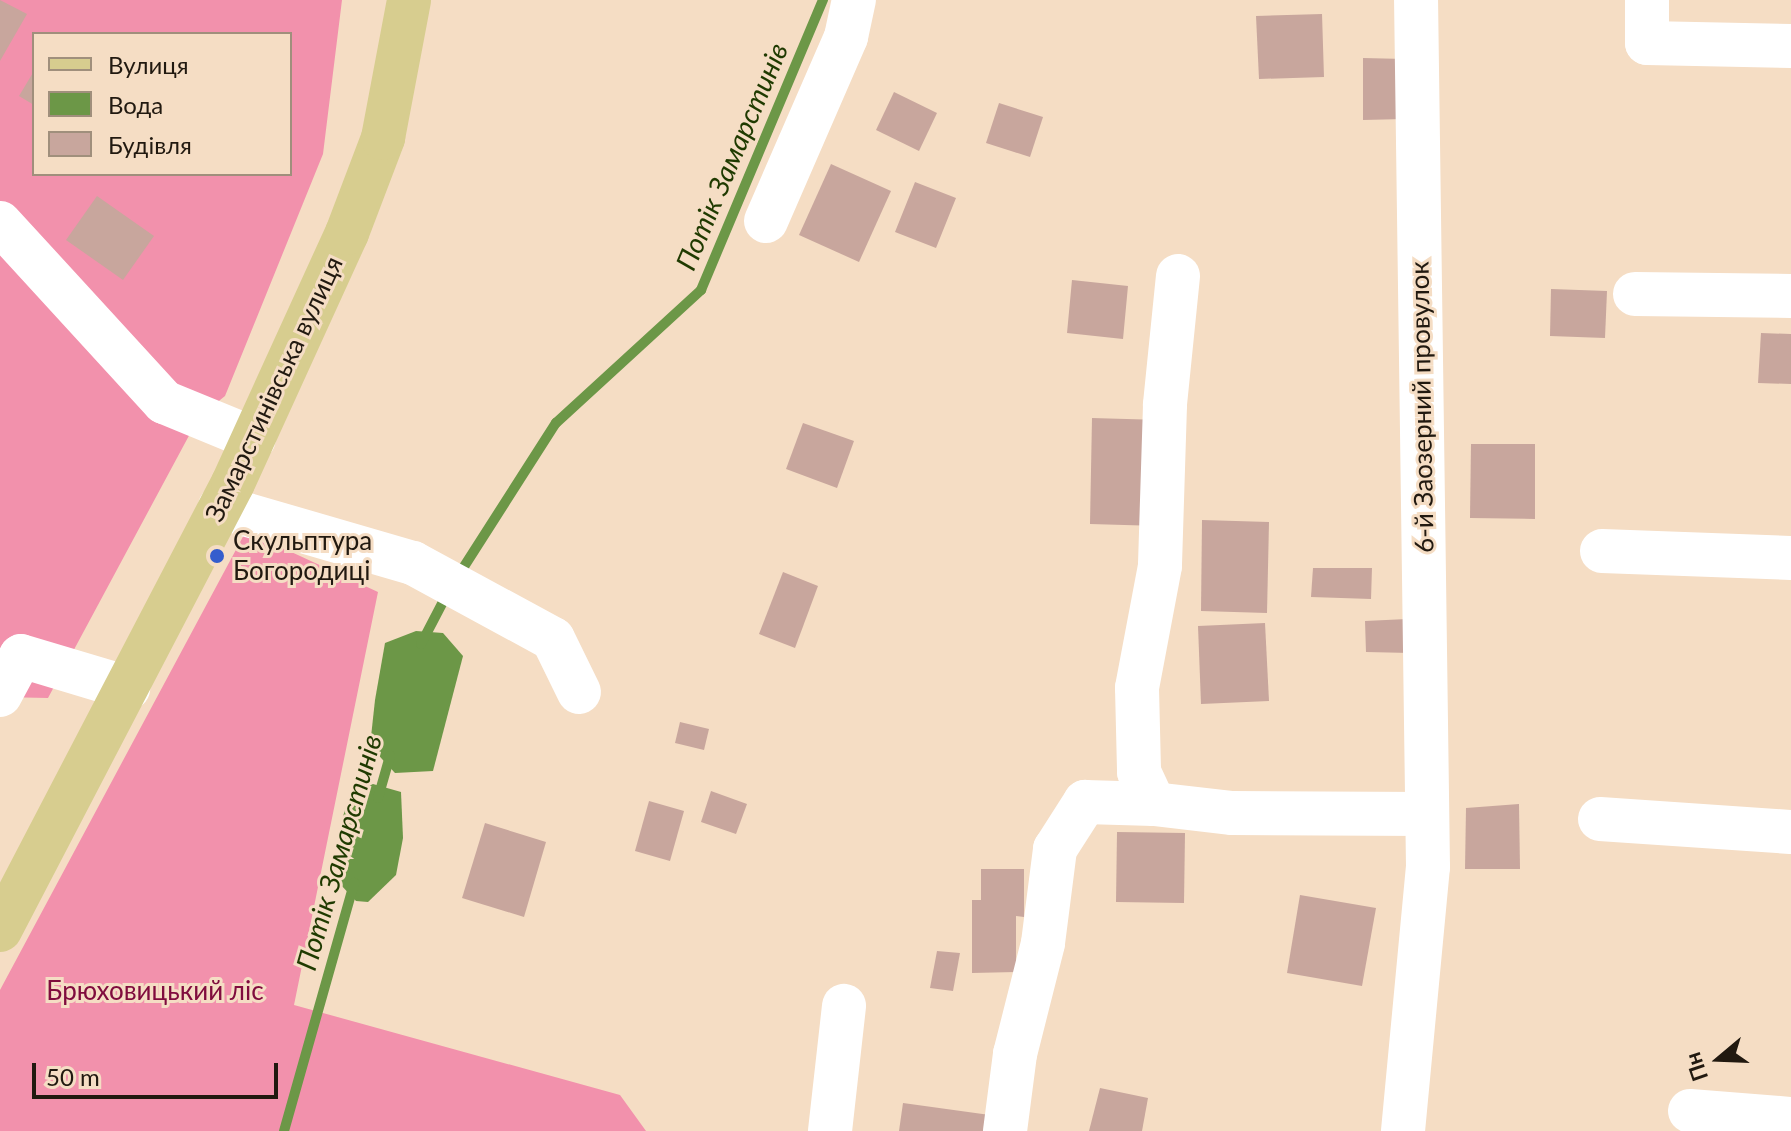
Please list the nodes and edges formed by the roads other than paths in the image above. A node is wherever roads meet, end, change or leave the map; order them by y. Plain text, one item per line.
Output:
1 (409, 0) edge
2 (854, 0) edge
3 (1416, 0) edge
4 (1647, 0) edge
5 (1791, 46) edge
6 (766, 221) dead end
7 (0, 223) edge
8 (1178, 276) dead end
9 (1635, 294) dead end
10 (1791, 296) edge
11 (254, 439) junction
12 (220, 507) junction
13 (1602, 551) dead end
14 (1791, 558) edge
15 (128, 688) junction
16 (579, 692) dead end
17 (0, 695) edge
18 (1154, 804) junction
19 (1427, 814) junction
20 (1600, 819) dead end
21 (1791, 832) edge
22 (0, 930) edge
23 (844, 1006) dead end
24 (1690, 1111) dead end
25 (1791, 1119) edge
26 (830, 1131) edge
27 (1005, 1131) edge
28 (1403, 1131) edge

1 - 11 main road, Замарстинівська вулиця
2 - 6 street
3 - 19 street, 6-й Заозерний провулок
4 - 5 street
7 - 11 street
8 - 18 street
9 - 10 street
11 - 12 main road, Замарстинівська вулиця
12 - 15 main road, Замарстинівська вулиця
12 - 16 street
13 - 14 street
15 - 17 street
15 - 22 main road, Замарстинівська вулиця
18 - 19 street
18 - 27 street
19 - 28 street, 6-й Заозерний провулок
20 - 21 street
23 - 26 street
24 - 25 street

